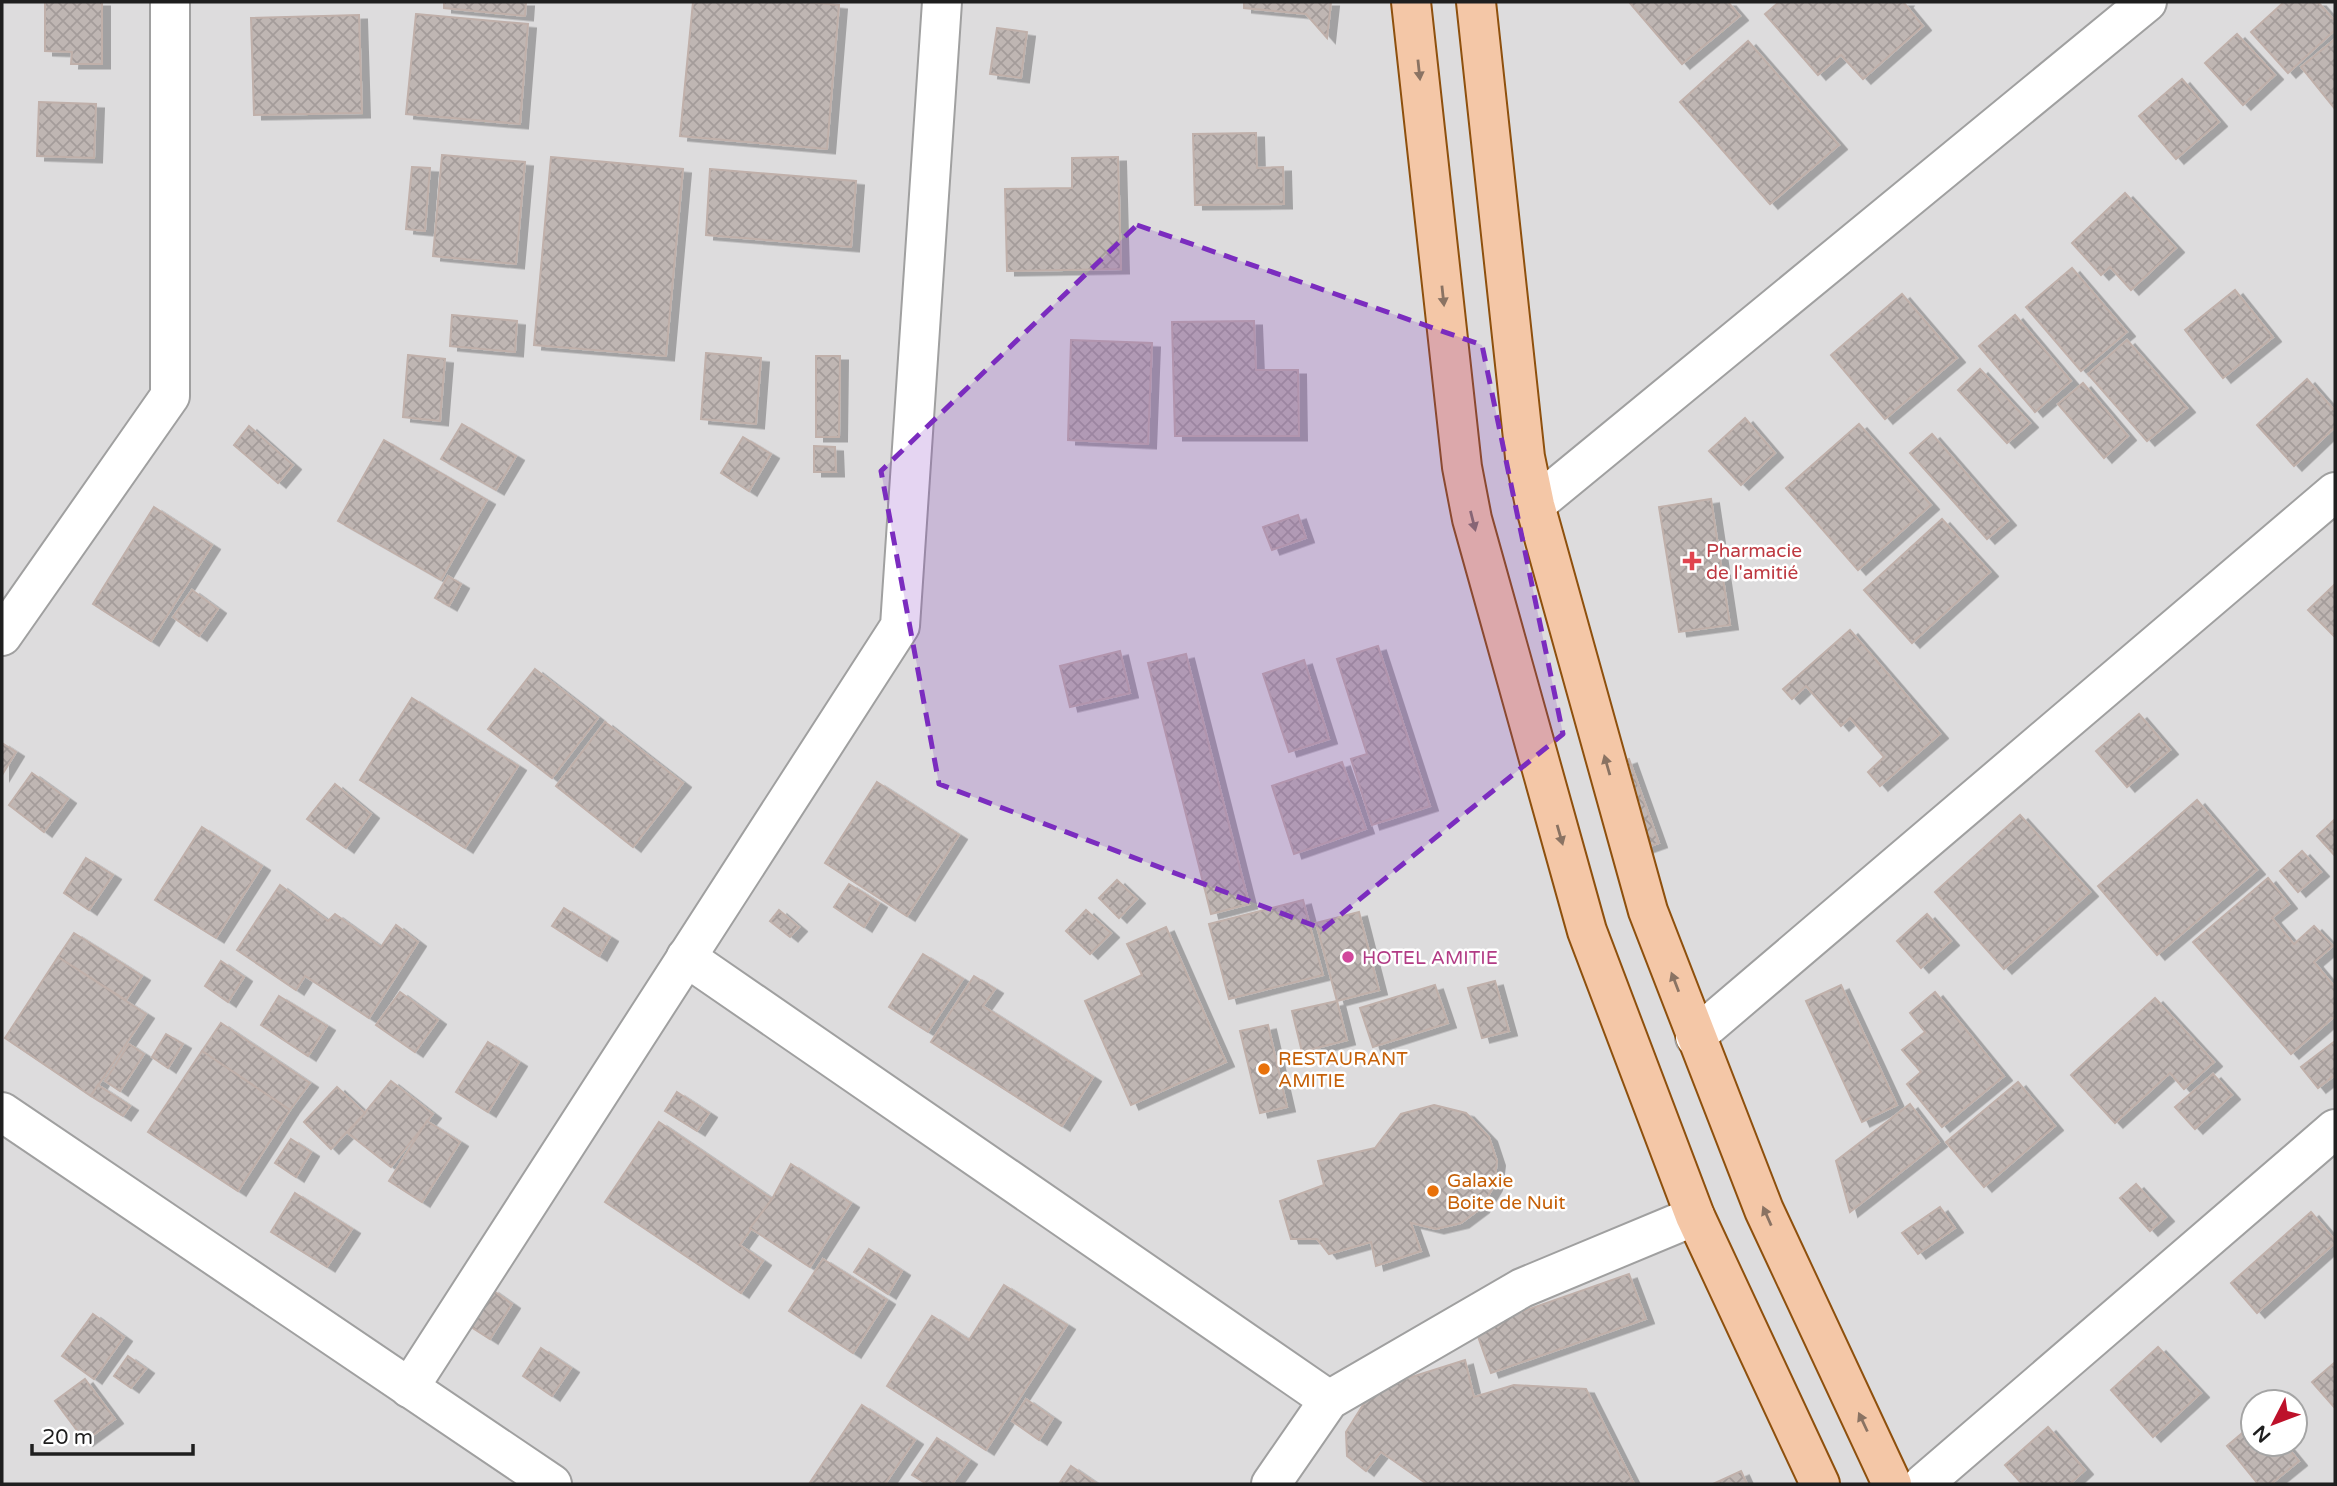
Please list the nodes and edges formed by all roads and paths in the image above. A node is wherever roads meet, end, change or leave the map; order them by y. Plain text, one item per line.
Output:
1 (170, 2) edge
2 (942, 2) edge
3 (1411, 2) edge
4 (1476, 2) edge
5 (2147, 2) edge
6 (2335, 492) edge
7 (1535, 505) junction
8 (2, 636) edge
9 (686, 957) junction
10 (1695, 1037) junction
11 (2, 1112) edge
12 (2335, 1129) edge
13 (1695, 1216) junction
14 (409, 1388) junction
15 (1329, 1400) junction
16 (552, 1484) edge
17 (1271, 1484) edge
18 (1821, 1484) edge
19 (1892, 1484) edge
20 (1923, 1484) edge

1 - 8 street
2 - 9 street
3 -> 13 main road
4 - 7 main road
5 - 7 street
6 - 10 street
10 -> 7 main road
9 - 14 street
9 - 15 street
19 -> 10 main road
11 - 14 street
12 - 20 street
13 - 15 street
13 - 18 main road
14 - 16 street
15 - 17 street

